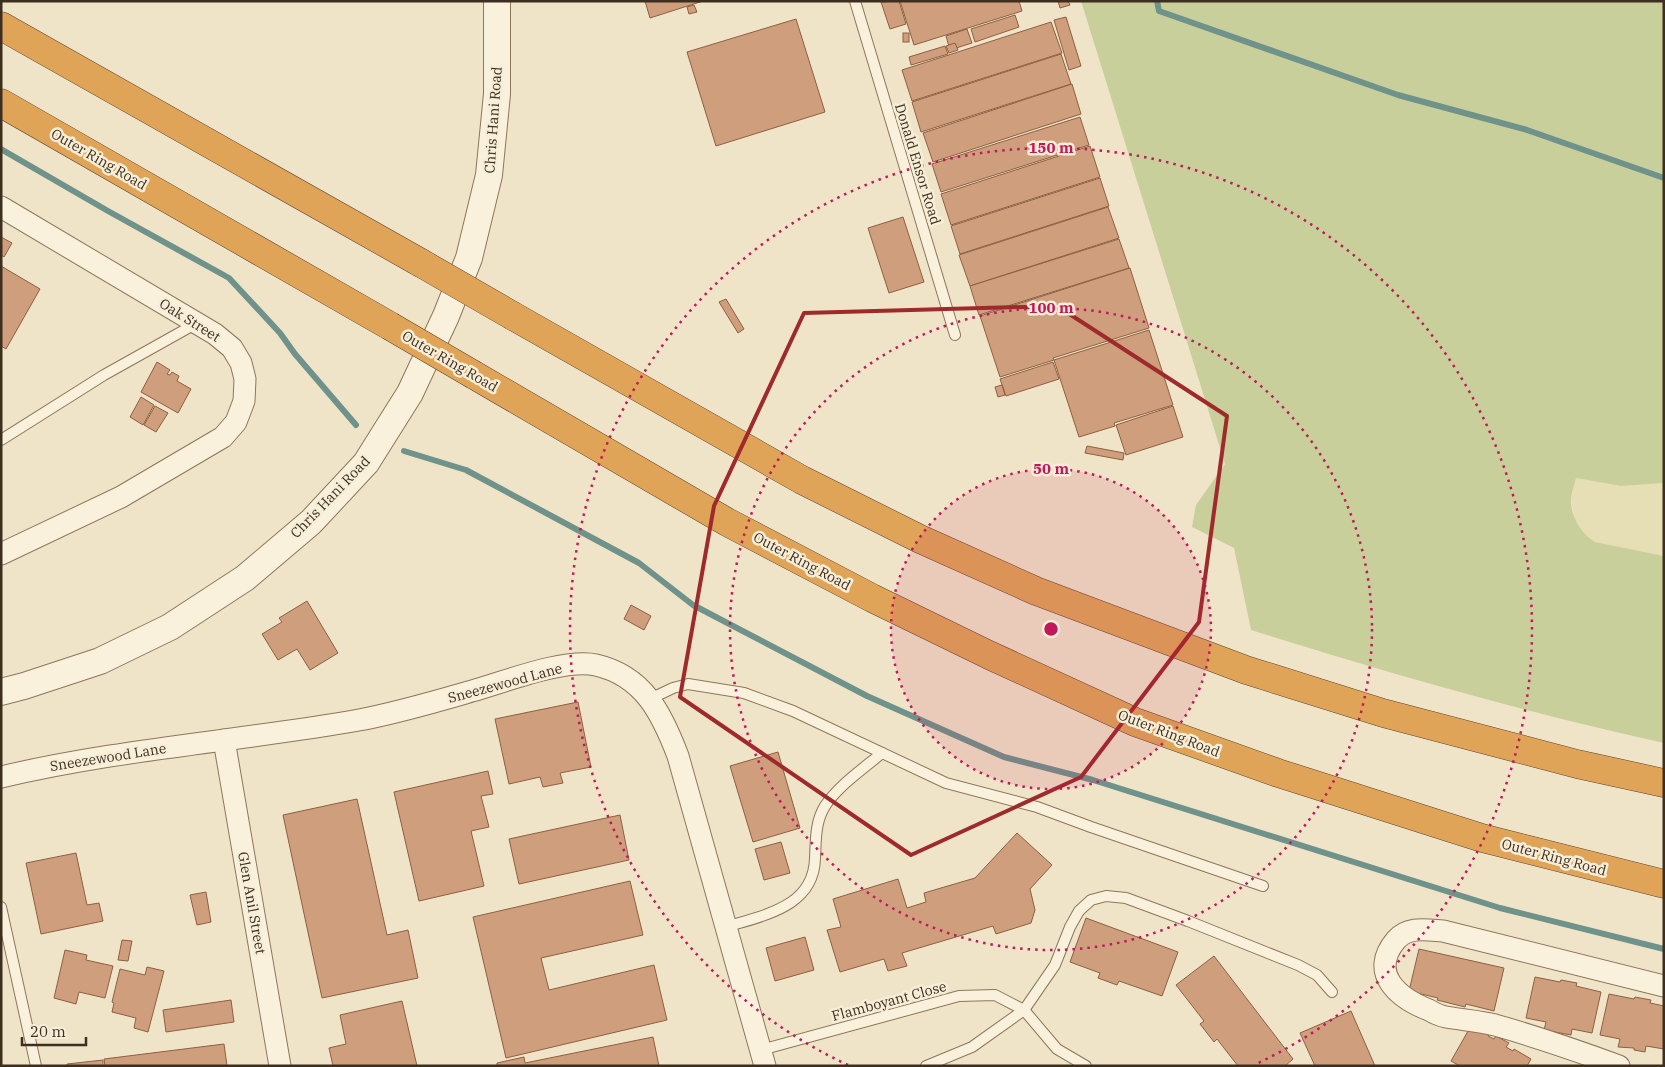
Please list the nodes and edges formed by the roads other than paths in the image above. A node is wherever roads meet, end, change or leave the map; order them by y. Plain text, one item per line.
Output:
1 (498, 1) edge
2 (856, 1) edge
3 (1, 26) edge
4 (1, 103) edge
5 (1, 207) edge
6 (197, 324) junction
7 (954, 335) dead end
8 (1, 440) edge
9 (1, 554) edge
10 (1, 692) edge
11 (650, 698) junction
12 (224, 740) junction
13 (882, 753) junction
14 (1, 777) edge
15 (1664, 783) edge
16 (1664, 884) edge
17 (1263, 886) dead end
18 (1, 907) edge
19 (726, 927) junction
20 (1664, 986) edge
21 (1332, 992) dead end
22 (1024, 1010) junction
23 (763, 1058) edge
24 (36, 1066) edge
25 (280, 1066) edge
26 (926, 1066) edge
27 (1086, 1066) edge
28 (1619, 1066) edge

1 - 10 street, Chris Hani Road
2 - 7 lane, Donald Ensor Road
3 - 15 highway, bridge
4 - 16 highway, Outer Ring Road, bridge
5 - 6 street, Oak Street
6 - 8 lane
6 - 9 street, Oak Street
11 - 12 street, Sneezewood Lane
11 - 13 lane
11 - 19 street, Sneezewood Lane
12 - 14 street, Sneezewood Lane
12 - 25 street, Glen Anil Street
13 - 17 lane
13 - 19 lane
18 - 24 lane
19 - 23 street, Sneezewood Lane
20 - 28 street
21 - 22 lane
22 - 23 lane, Flamboyant Close
22 - 26 lane
22 - 27 lane

